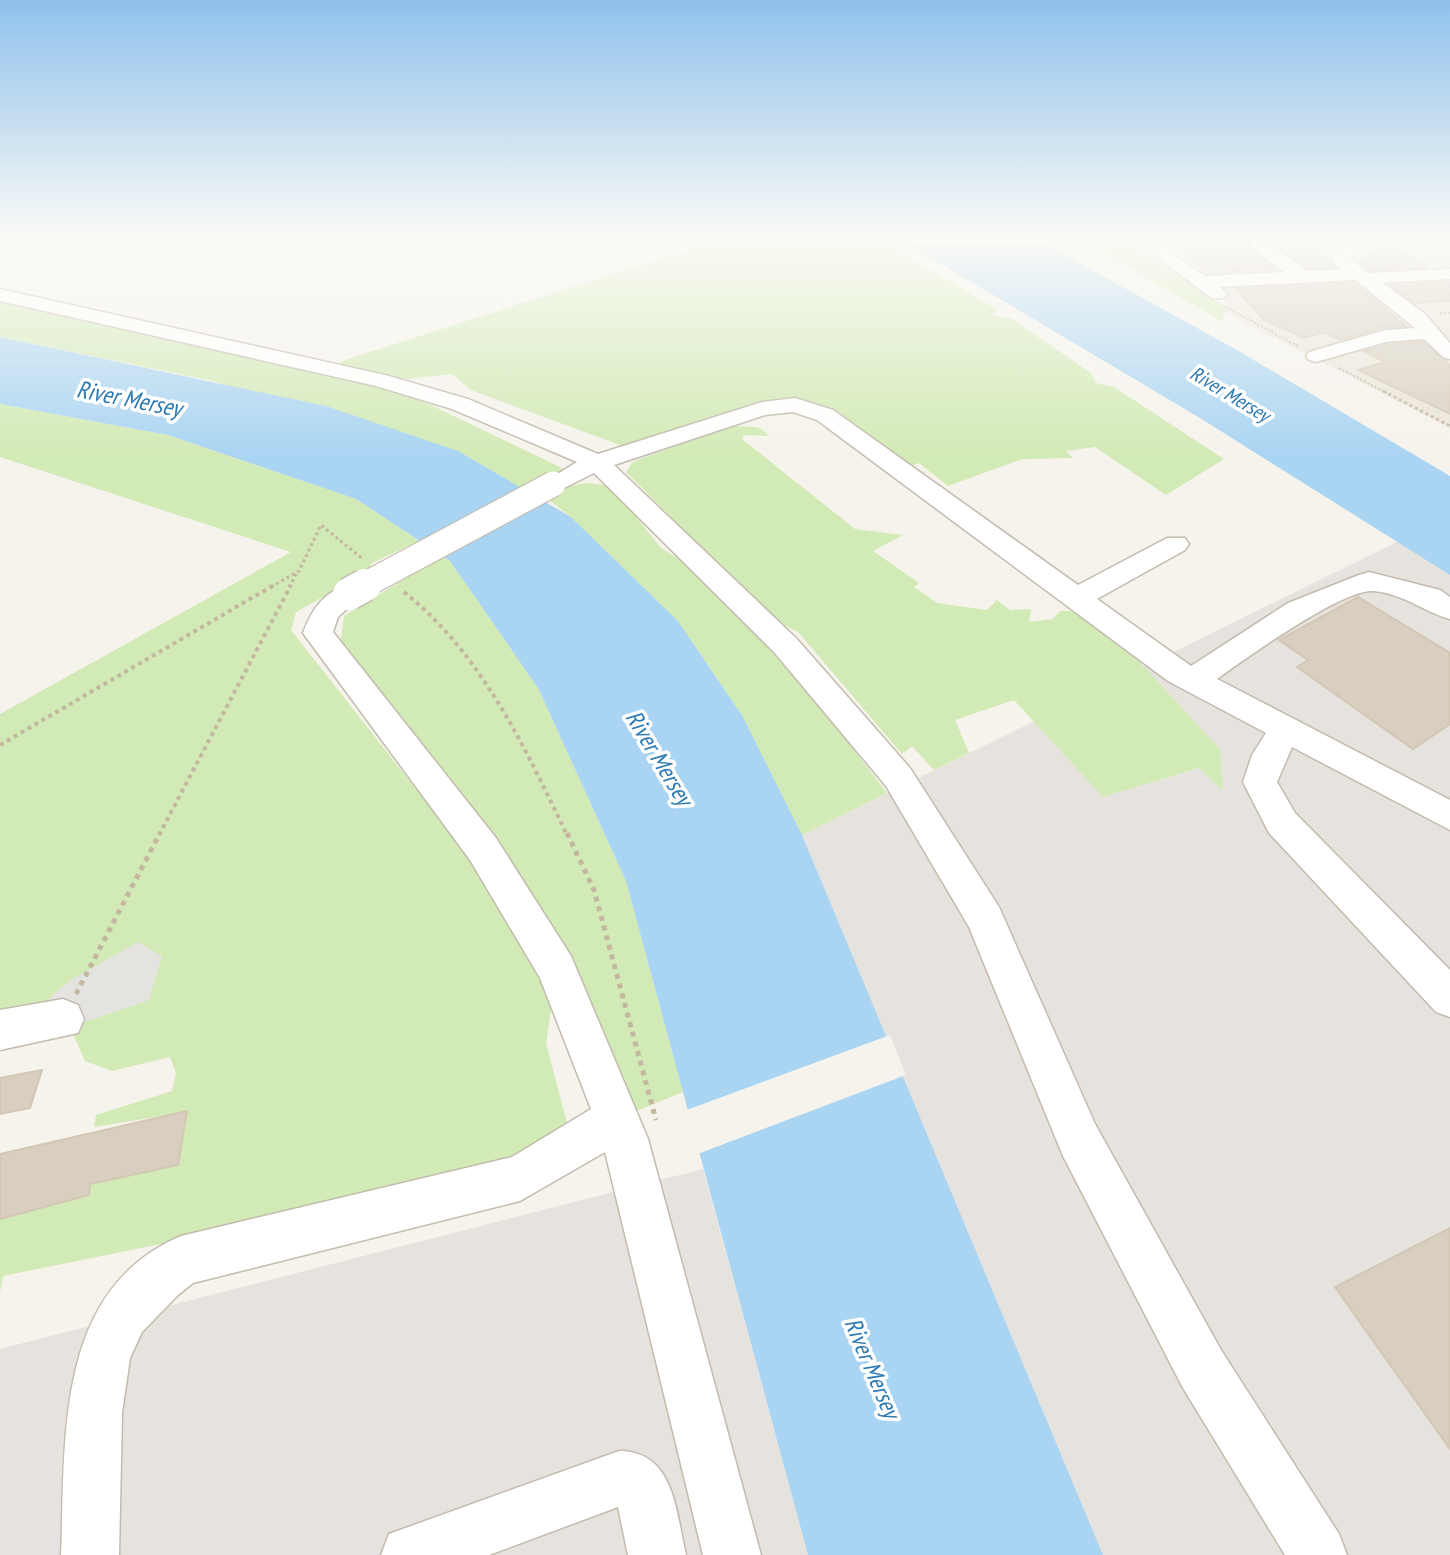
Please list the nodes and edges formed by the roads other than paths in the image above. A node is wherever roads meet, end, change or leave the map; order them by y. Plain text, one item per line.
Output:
1 (72, 312) edge
2 (1409, 312) edge
3 (1429, 333) junction
4 (1450, 353) edge
5 (1316, 356) road end
6 (597, 462) junction
7 (1176, 544) dead end
8 (1076, 598) junction
9 (1450, 610) edge
10 (1193, 680) junction
11 (1286, 730) junction
12 (1450, 816) edge
13 (1450, 998) edge
14 (63, 1019) road end
15 (0, 1030) edge
16 (617, 1119) junction
17 (90, 1555) edge
18 (410, 1555) edge
19 (657, 1555) edge
20 (732, 1555) edge
21 (1318, 1555) edge

1 - 6 street
2 - 3 street
3 - 4 street
3 - 5 street
6 - 8 street
6 - 16 street, bridge
6 - 21 street
7 - 8 street
8 - 10 street
9 - 10 street
10 - 11 street
11 - 12 street
11 - 13 street
14 - 15 street
16 - 17 street
16 - 20 street
18 - 19 street

